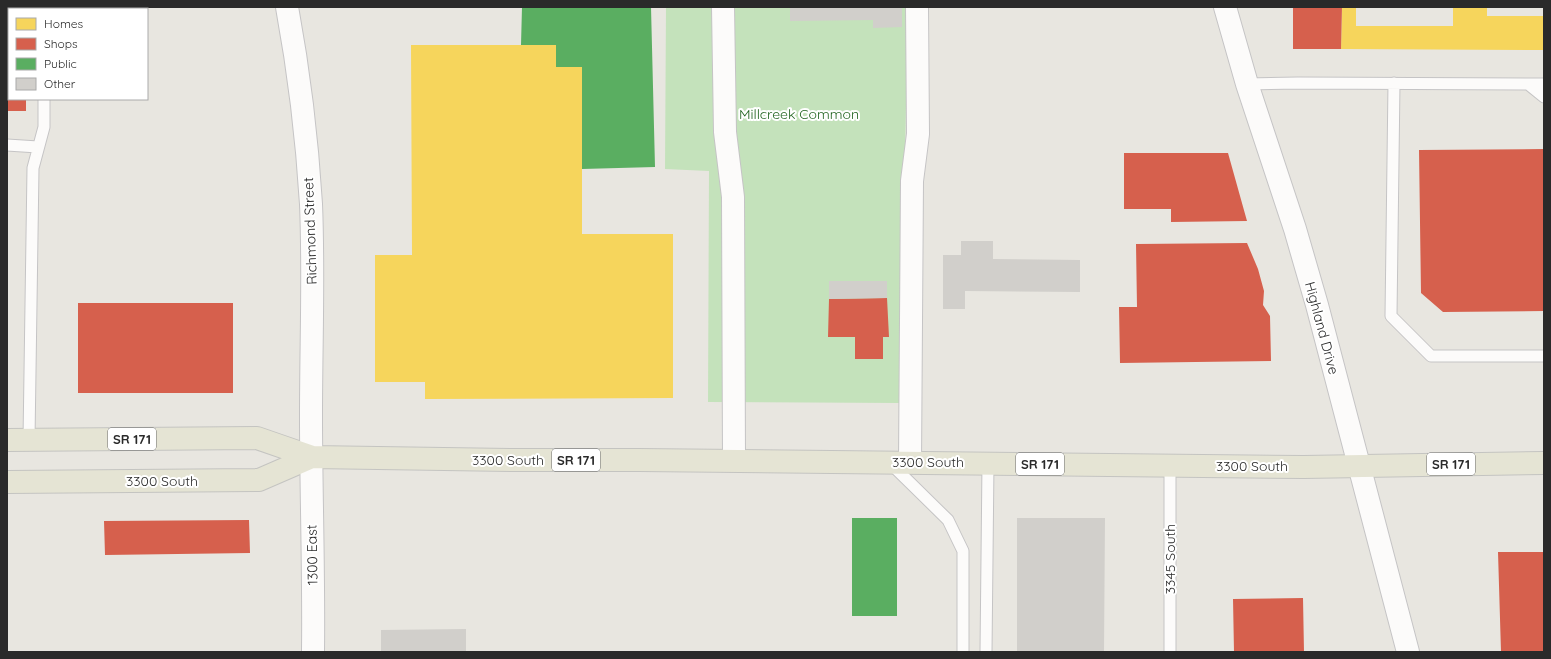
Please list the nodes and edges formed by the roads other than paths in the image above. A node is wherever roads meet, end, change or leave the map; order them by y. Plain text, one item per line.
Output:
1 (287, 7) edge
2 (723, 7) edge
3 (917, 7) edge
4 (1225, 7) edge
5 (1394, 83) junction
6 (1246, 84) junction
7 (1528, 84) junction
8 (1544, 84) edge
9 (1544, 97) edge
10 (44, 100) edge
11 (7, 145) edge
12 (38, 147) junction
13 (1544, 356) edge
14 (7, 440) edge
15 (30, 440) junction
16 (312, 457) junction
17 (734, 460) junction
18 (899, 462) junction
19 (988, 463) junction
20 (1544, 463) edge
21 (1170, 466) junction
22 (1358, 466) junction
23 (7, 482) edge
24 (313, 652) edge
25 (963, 652) edge
26 (986, 652) edge
27 (1170, 652) edge
28 (1408, 652) edge

1 - 16 main road, Richmond Street
2 - 17 main road
3 - 18 main road
4 - 6 main road, Highland Drive
5 - 6 lane
5 - 7 lane
5 - 13 lane
6 - 22 main road, Highland Drive
7 - 8 lane
7 - 9 lane
10 - 12 lane
11 - 12 lane
12 - 15 lane
14 - 15 main road, 3300 South / SR 171
15 - 16 main road, 3300 South / SR 171
16 - 17 main road, 3300 South / SR 171
16 - 23 main road, 3300 South / SR 171
16 - 24 main road, 1300 East
17 - 18 main road, 3300 South / SR 171
18 - 19 main road, 3300 South / SR 171
18 - 25 lane
19 - 21 main road, 3300 South / SR 171
19 - 26 lane
20 - 22 main road, 3300 South / SR 171
21 - 22 main road, 3300 South / SR 171
21 - 27 lane, 3345 South
22 - 28 main road, Highland Drive

